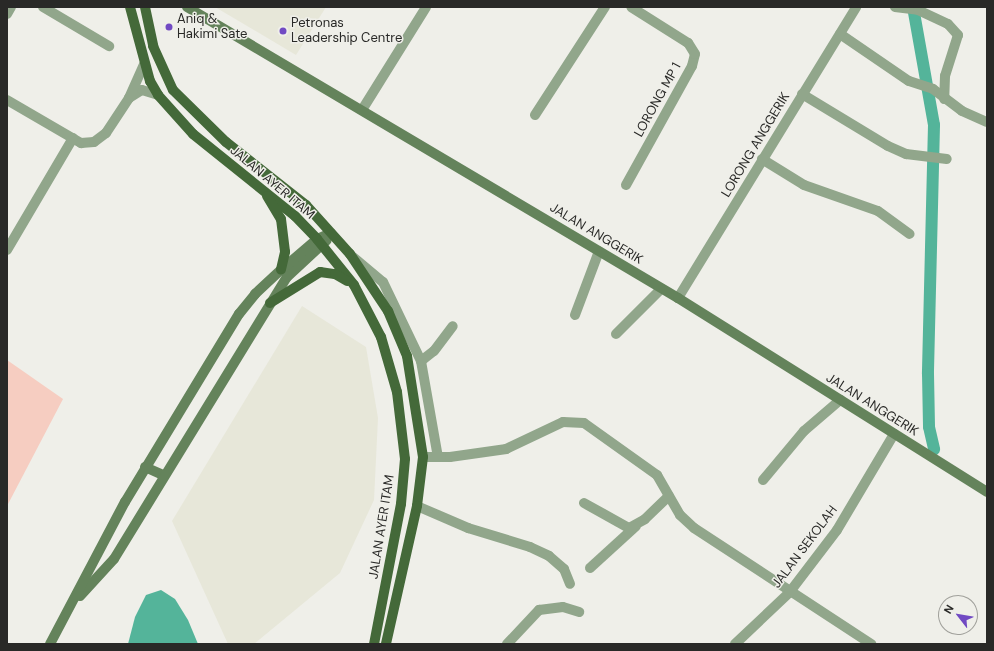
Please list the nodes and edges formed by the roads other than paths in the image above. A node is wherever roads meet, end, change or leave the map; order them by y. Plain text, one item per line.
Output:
1 (11, 7) edge
2 (42, 7) edge
3 (130, 7) edge
4 (145, 7) edge
5 (187, 7) edge
6 (426, 7) edge
7 (605, 7) edge
8 (631, 7) edge
9 (856, 7) edge
10 (899, 8) edge
11 (7, 14) edge
12 (840, 34) junction
13 (109, 46) dead end
14 (144, 64) junction
15 (802, 94) junction
16 (158, 95) junction
17 (129, 98) junction
18 (944, 99) junction
19 (7, 100) edge
20 (362, 110) junction
21 (535, 115) dead end
22 (987, 122) edge
23 (73, 138) junction
24 (940, 158) dead end
25 (762, 159) junction
26 (626, 185) dead end
27 (263, 190) junction
28 (331, 233) junction
29 (910, 234) dead end
30 (320, 243) junction
31 (7, 250) edge
32 (599, 251) junction
33 (350, 254) junction
34 (281, 270) junction
35 (354, 285) junction
36 (661, 288) junction
37 (678, 298) junction
38 (270, 303) junction
39 (575, 315) dead end
40 (453, 326) dead end
41 (616, 334) dead end
42 (421, 361) junction
43 (840, 400) junction
44 (894, 434) junction
45 (423, 457) junction
46 (438, 457) junction
47 (145, 467) junction
48 (163, 475) junction
49 (763, 480) dead end
50 (987, 492) edge
51 (669, 496) junction
52 (584, 503) dead end
53 (417, 506) junction
54 (638, 525) junction
55 (590, 568) dead end
56 (570, 584) dead end
57 (789, 593) junction
58 (72, 605) junction
59 (580, 612) dead end
60 (50, 644) edge
61 (374, 644) edge
62 (386, 644) edge
63 (508, 644) edge
64 (736, 644) edge
65 (871, 644) edge

1 - 11 street
2 - 13 street
3 - 14 main road, JALAN AYER ITAM
4 - 28 main road, JALAN AYER ITAM
5 - 20 street, JALAN ANGGERIK
6 - 20 street
7 - 21 street
8 - 26 street, LORONG MP 1
9 - 12 street, LORONG ANGGERIK
10 - 18 street
12 - 15 street, LORONG ANGGERIK
12 - 18 street
14 - 16 main road, JALAN AYER ITAM
14 - 17 street
15 - 24 street
15 - 25 street, LORONG ANGGERIK
16 - 17 street
16 - 27 main road, JALAN AYER ITAM
17 - 23 street
18 - 22 street
19 - 23 street
20 - 32 street, JALAN ANGGERIK
23 - 31 street
25 - 29 street
25 - 37 street, LORONG ANGGERIK
27 - 30 main road, JALAN AYER ITAM
27 - 34 main road
28 - 30 street
28 - 33 main road, JALAN AYER ITAM
30 - 34 street
30 - 35 main road, JALAN AYER ITAM
30 - 38 street
32 - 36 street, JALAN ANGGERIK
32 - 39 street
33 - 42 street
33 - 45 main road, JALAN AYER ITAM
34 - 47 street
35 - 38 main road
35 - 61 main road, JALAN AYER ITAM
36 - 37 street, JALAN ANGGERIK
36 - 41 street
37 - 43 street, JALAN ANGGERIK
38 - 48 street
40 - 42 street
42 - 46 street
43 - 44 street, JALAN ANGGERIK
43 - 49 street
44 - 50 street, JALAN ANGGERIK
44 - 57 street, JALAN SEKOLAH
45 - 46 street
45 - 53 main road, JALAN AYER ITAM
46 - 51 street
47 - 48 street
47 - 58 street
48 - 58 street
51 - 54 street
51 - 57 street
52 - 54 street
53 - 56 street
53 - 62 main road, JALAN AYER ITAM
54 - 55 street
57 - 64 street, JALAN SEKOLAH
57 - 65 street
58 - 60 street
59 - 63 street

